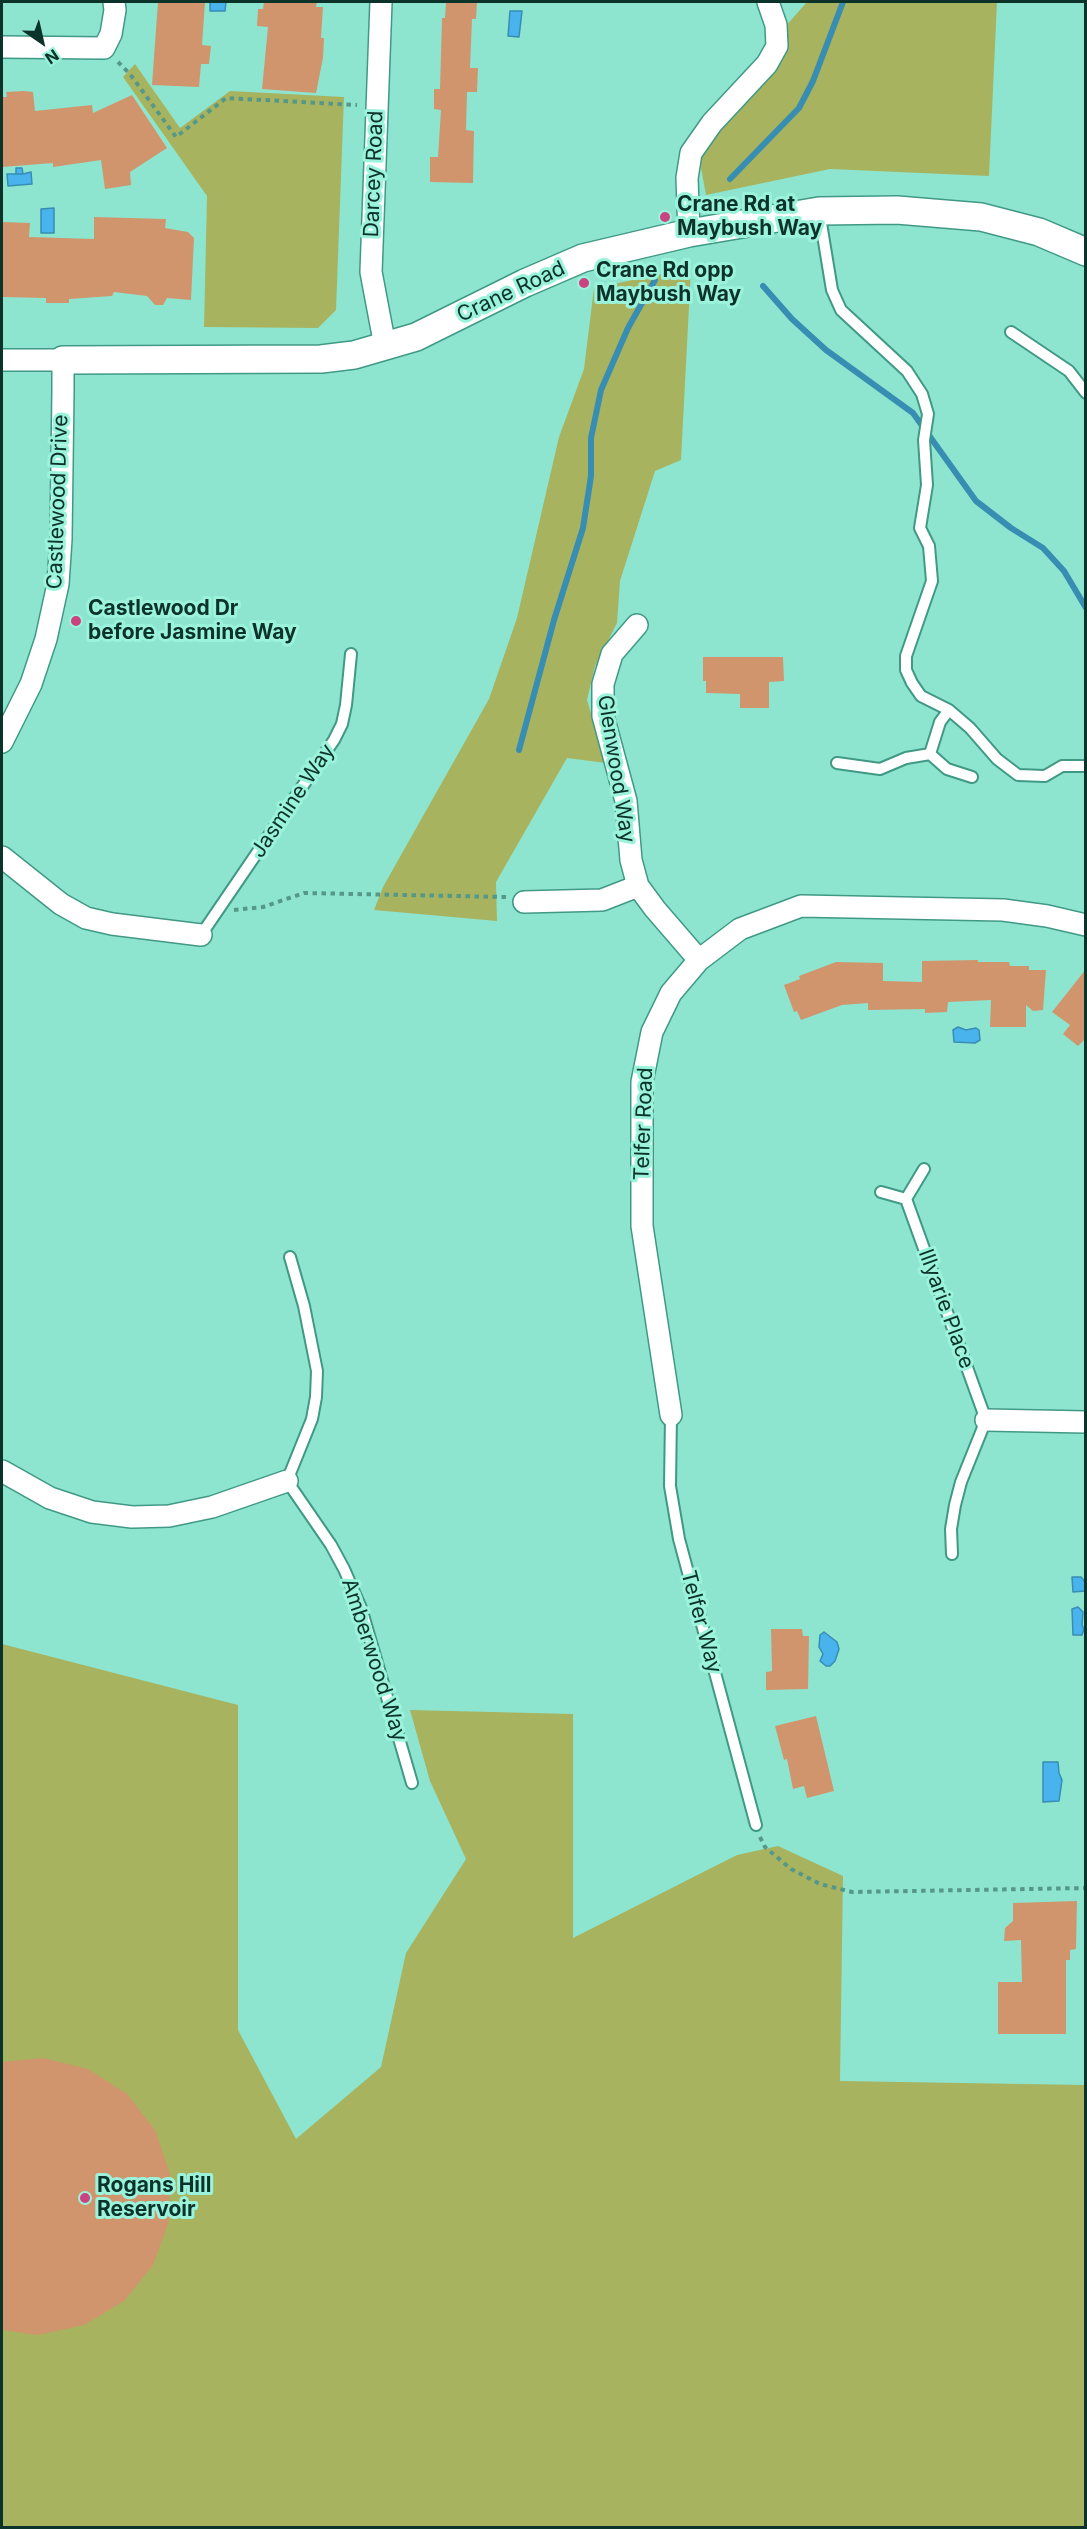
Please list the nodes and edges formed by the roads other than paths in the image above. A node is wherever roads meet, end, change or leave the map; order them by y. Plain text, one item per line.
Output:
1 (114, 2) edge
2 (381, 2) edge
3 (768, 2) edge
4 (2, 47) edge
5 (819, 211) junction
6 (689, 233) junction
7 (1086, 252) edge
8 (1011, 332) dead end
9 (384, 346) junction
10 (2, 360) edge
11 (63, 360) junction
12 (1086, 393) edge
13 (637, 625) dead end
14 (351, 654) dead end
15 (949, 711) junction
16 (2, 742) edge
17 (930, 754) junction
18 (837, 763) dead end
19 (1086, 766) edge
20 (972, 777) dead end
21 (2, 857) edge
22 (638, 886) junction
23 (524, 902) road end
24 (1086, 925) edge
25 (201, 935) joint
26 (699, 960) junction
27 (924, 1169) dead end
28 (881, 1192) dead end
29 (906, 1199) junction
30 (290, 1257) dead end
31 (671, 1415) joint
32 (986, 1420) junction
33 (1086, 1422) edge
34 (2, 1471) edge
35 (287, 1481) junction
36 (952, 1554) dead end
37 (412, 1783) dead end
38 (756, 1825) road end

1 - 4 street
2 - 9 street, Darcey Road
3 - 6 street
5 - 6 street, Crane Road
5 - 7 street, Crane Road
5 - 15 lane
6 - 9 street, Crane Road
8 - 12 lane
9 - 11 street, Crane Road
10 - 11 street, Crane Road
11 - 16 street, Castlewood Drive
13 - 22 street, Glenwood Way
14 - 25 lane, Jasmine Way
15 - 17 lane
15 - 19 lane
17 - 18 lane
17 - 20 lane
21 - 25 street
22 - 23 street
22 - 26 street, Glenwood Way
24 - 26 street, Telfer Road
26 - 31 street, Telfer Road
27 - 29 lane
28 - 29 lane
29 - 32 lane, Illyarie Place
30 - 35 lane
31 - 38 lane, Telfer Way
32 - 33 street
32 - 36 lane
34 - 35 street
35 - 37 lane, Amberwood Way

